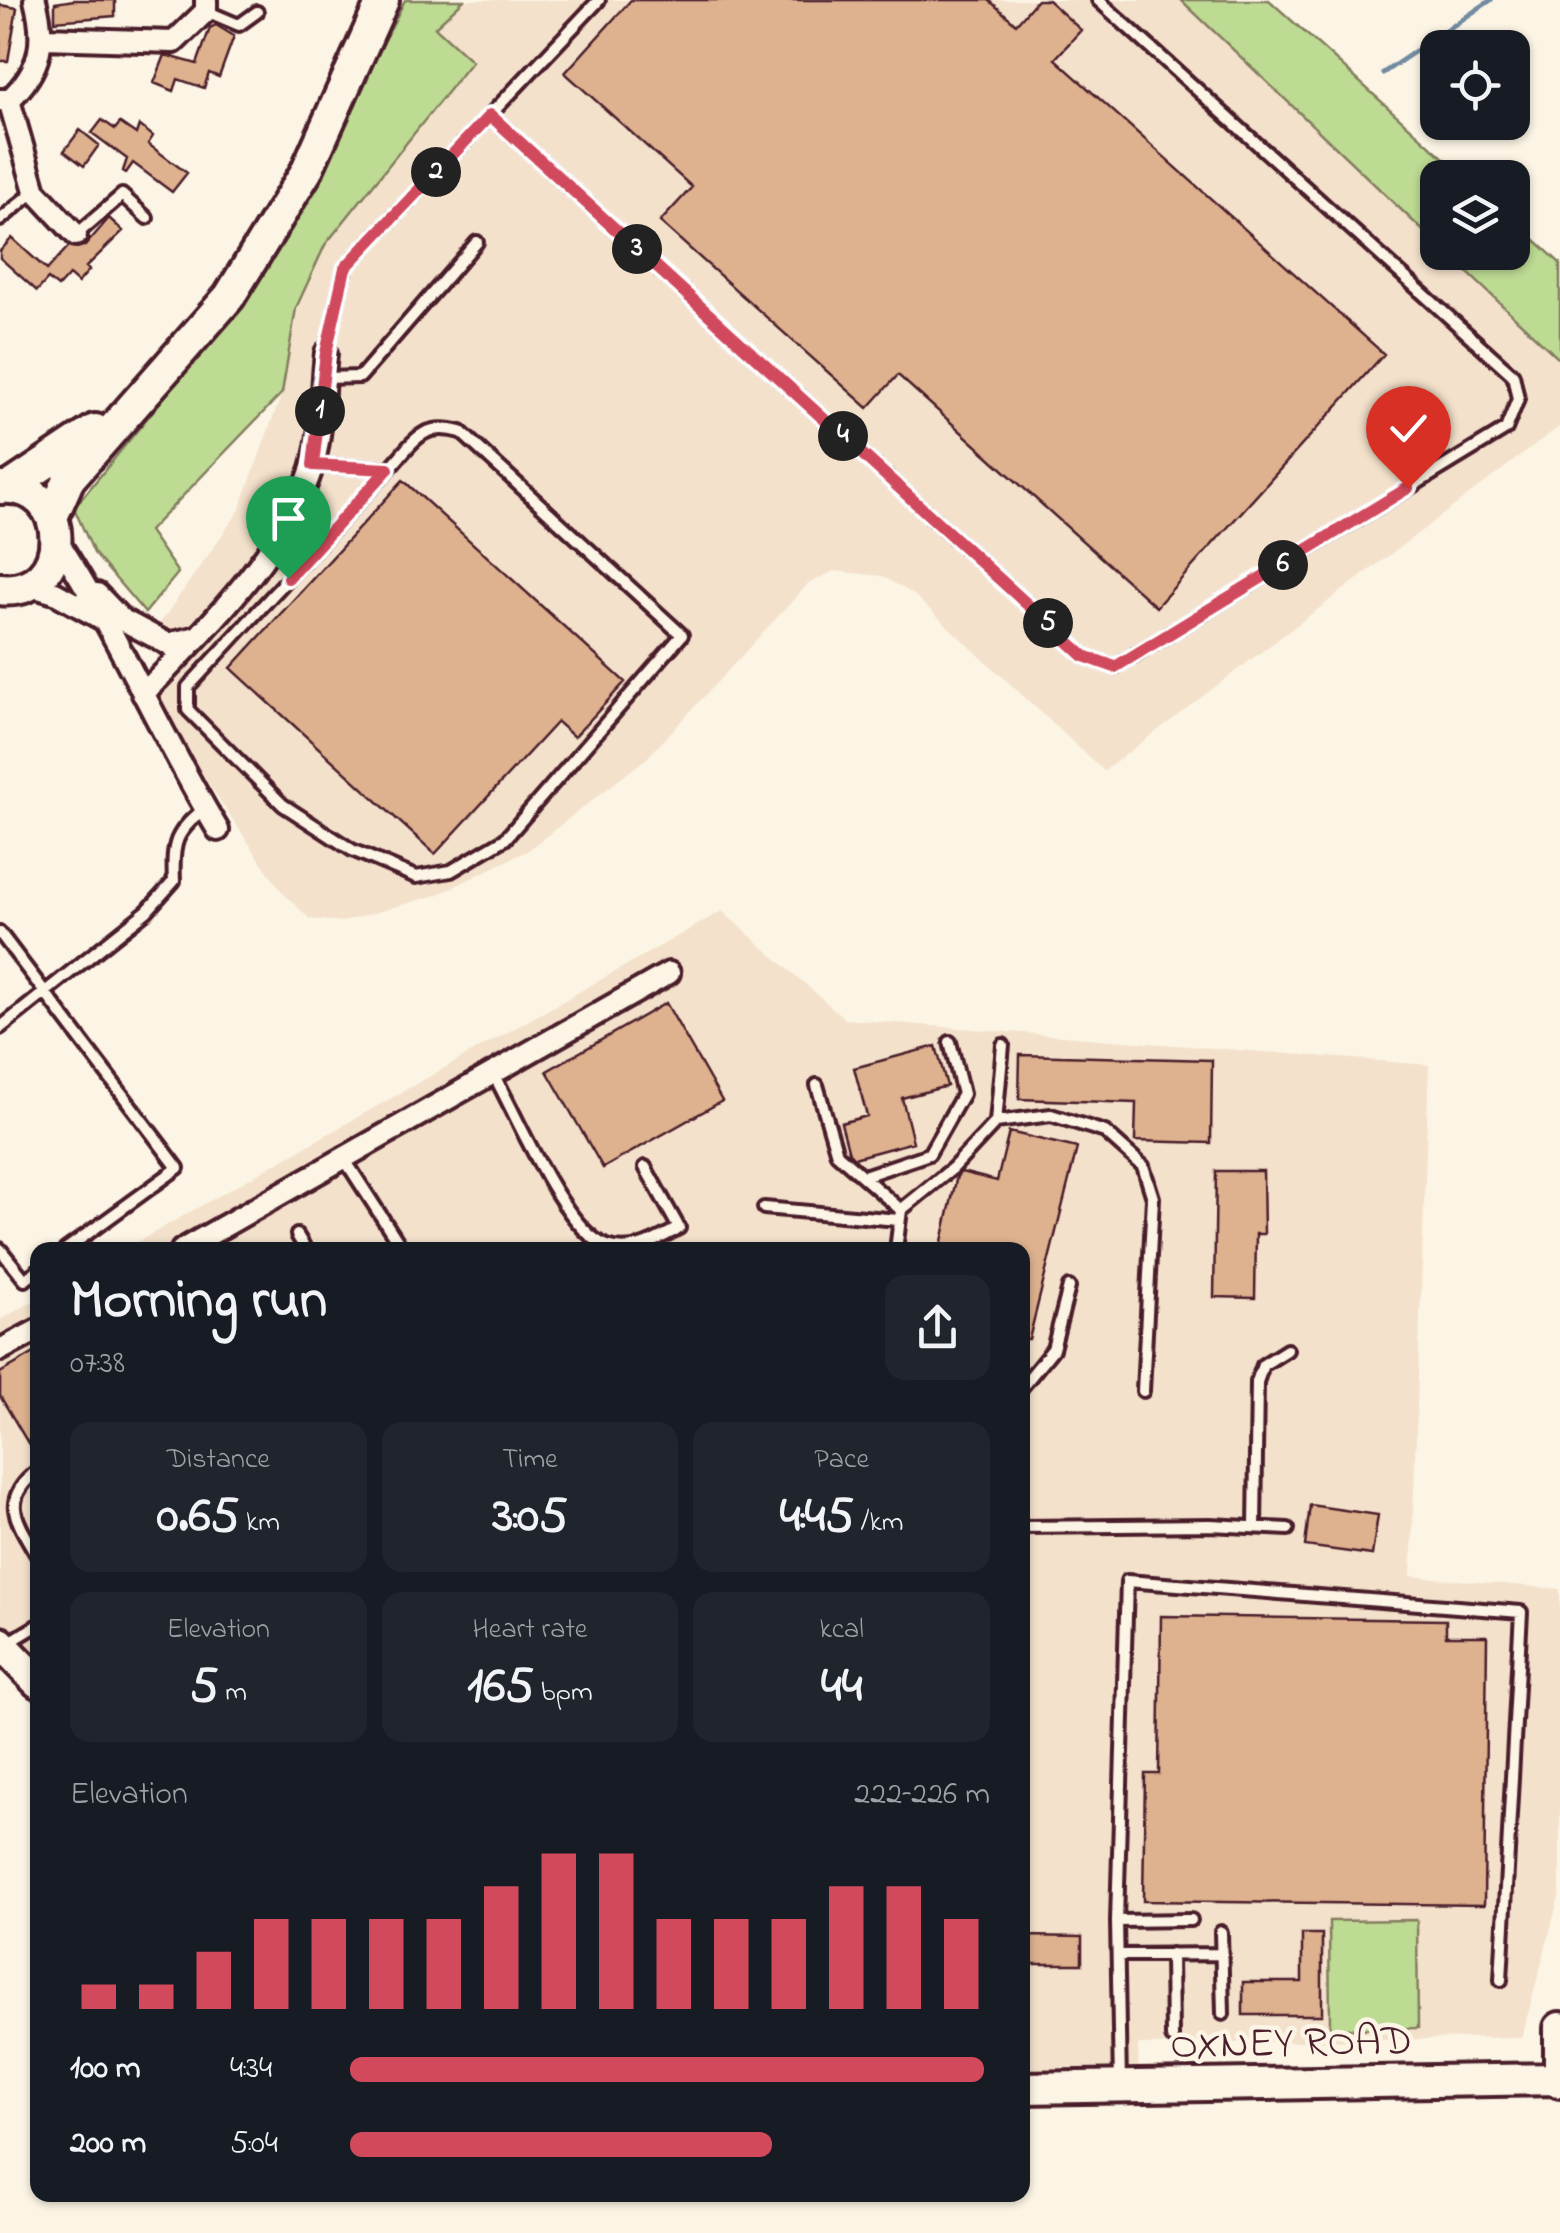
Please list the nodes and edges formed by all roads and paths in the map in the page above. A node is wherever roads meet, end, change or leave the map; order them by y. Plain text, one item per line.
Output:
1 (36, 0) edge
2 (383, 0) edge
3 (599, 0) edge
4 (1098, 0) edge
5 (206, 6) edge
6 (257, 12) dead end
7 (45, 38) junction
8 (4, 100) edge
9 (490, 115) junction
10 (34, 191) junction
11 (148, 218) dead end
12 (0, 220) edge
13 (76, 235) joint
14 (477, 242) dead end
15 (326, 353) joint
16 (324, 378) junction
17 (136, 399) junction
18 (313, 465) junction
19 (388, 469) junction
20 (5, 487) edge
21 (55, 529) junction
22 (82, 578) junction
23 (8, 590) edge
24 (102, 619) junction
25 (197, 636) junction
26 (143, 694) junction
27 (205, 808) junction
28 (218, 830) dead end
29 (0, 933) edge
30 (670, 973) dead end
31 (45, 993) junction
32 (0, 1028) edge
33 (950, 1042) dead end
34 (1003, 1046) dead end
35 (492, 1072) junction
36 (817, 1085) dead end
37 (996, 1122) junction
38 (345, 1160) junction
39 (645, 1168) dead end
40 (864, 1176) junction
41 (764, 1208) dead end
42 (899, 1215) junction
43 (297, 1236) dead end
44 (77, 1242) edge
45 (196, 1242) edge
46 (301, 1242) edge
47 (398, 1242) edge
48 (600, 1242) edge
49 (651, 1242) edge
50 (897, 1242) edge
51 (0, 1248) edge
52 (30, 1276) edge
53 (1070, 1287) dead end
54 (30, 1334) edge
55 (0, 1350) edge
56 (1287, 1350) dead end
57 (1030, 1378) edge
58 (1143, 1392) dead end
59 (30, 1475) edge
60 (1030, 1527) edge
61 (1255, 1528) junction
62 (1288, 1530) dead end
63 (30, 1544) edge
64 (30, 1629) edge
65 (2, 1644) edge
66 (30, 1674) edge
67 (1191, 1920) dead end
68 (1117, 1921) junction
69 (1222, 1932) dead end
70 (1171, 1954) junction
71 (1222, 1954) junction
72 (1118, 1955) junction
73 (1501, 1980) dead end
74 (1222, 2014) dead end
75 (1560, 2028) edge
76 (1172, 2037) dead end
77 (1560, 2080) edge
78 (1120, 2085) junction
79 (1030, 2088) edge

1 - 7 street
2 - 17 street
3 - 9 lane
4 - 9 lane
5 - 6 lane
5 - 7 street
7 - 8 street
8 - 10 street
9 - 15 lane
10 - 12 lane
10 - 13 street
11 - 13 lane
14 - 16 lane
15 - 16 street
16 - 18 street
17 - 20 street
17 - 21 street
18 - 19 lane
18 - 25 street
19 - 19 lane
20 - 21 street
21 - 22 street
21 - 23 street
22 - 24 street
22 - 25 street
23 - 24 street
24 - 26 street
25 - 26 street
26 - 27 street
27 - 28 street
27 - 31 lane
29 - 31 lane
30 - 35 street
31 - 32 lane
31 - 44 lane
33 - 40 lane
34 - 37 lane
35 - 38 street
35 - 48 lane
36 - 40 lane
37 - 42 lane
37 - 58 lane
38 - 45 street
38 - 47 lane
39 - 49 lane
40 - 42 lane
41 - 42 lane
42 - 50 lane
43 - 46 lane
51 - 52 lane
53 - 57 lane
54 - 55 street
56 - 61 lane
59 - 63 lane
60 - 61 lane
61 - 62 lane
64 - 65 lane
65 - 66 street
67 - 68 lane
68 - 72 lane
68 - 73 lane
69 - 71 lane
70 - 71 lane
70 - 72 lane
70 - 76 lane
71 - 74 lane
72 - 78 lane
75 - 77 street
77 - 78 street, OXNEY ROAD
78 - 79 street, OXNEY ROAD

